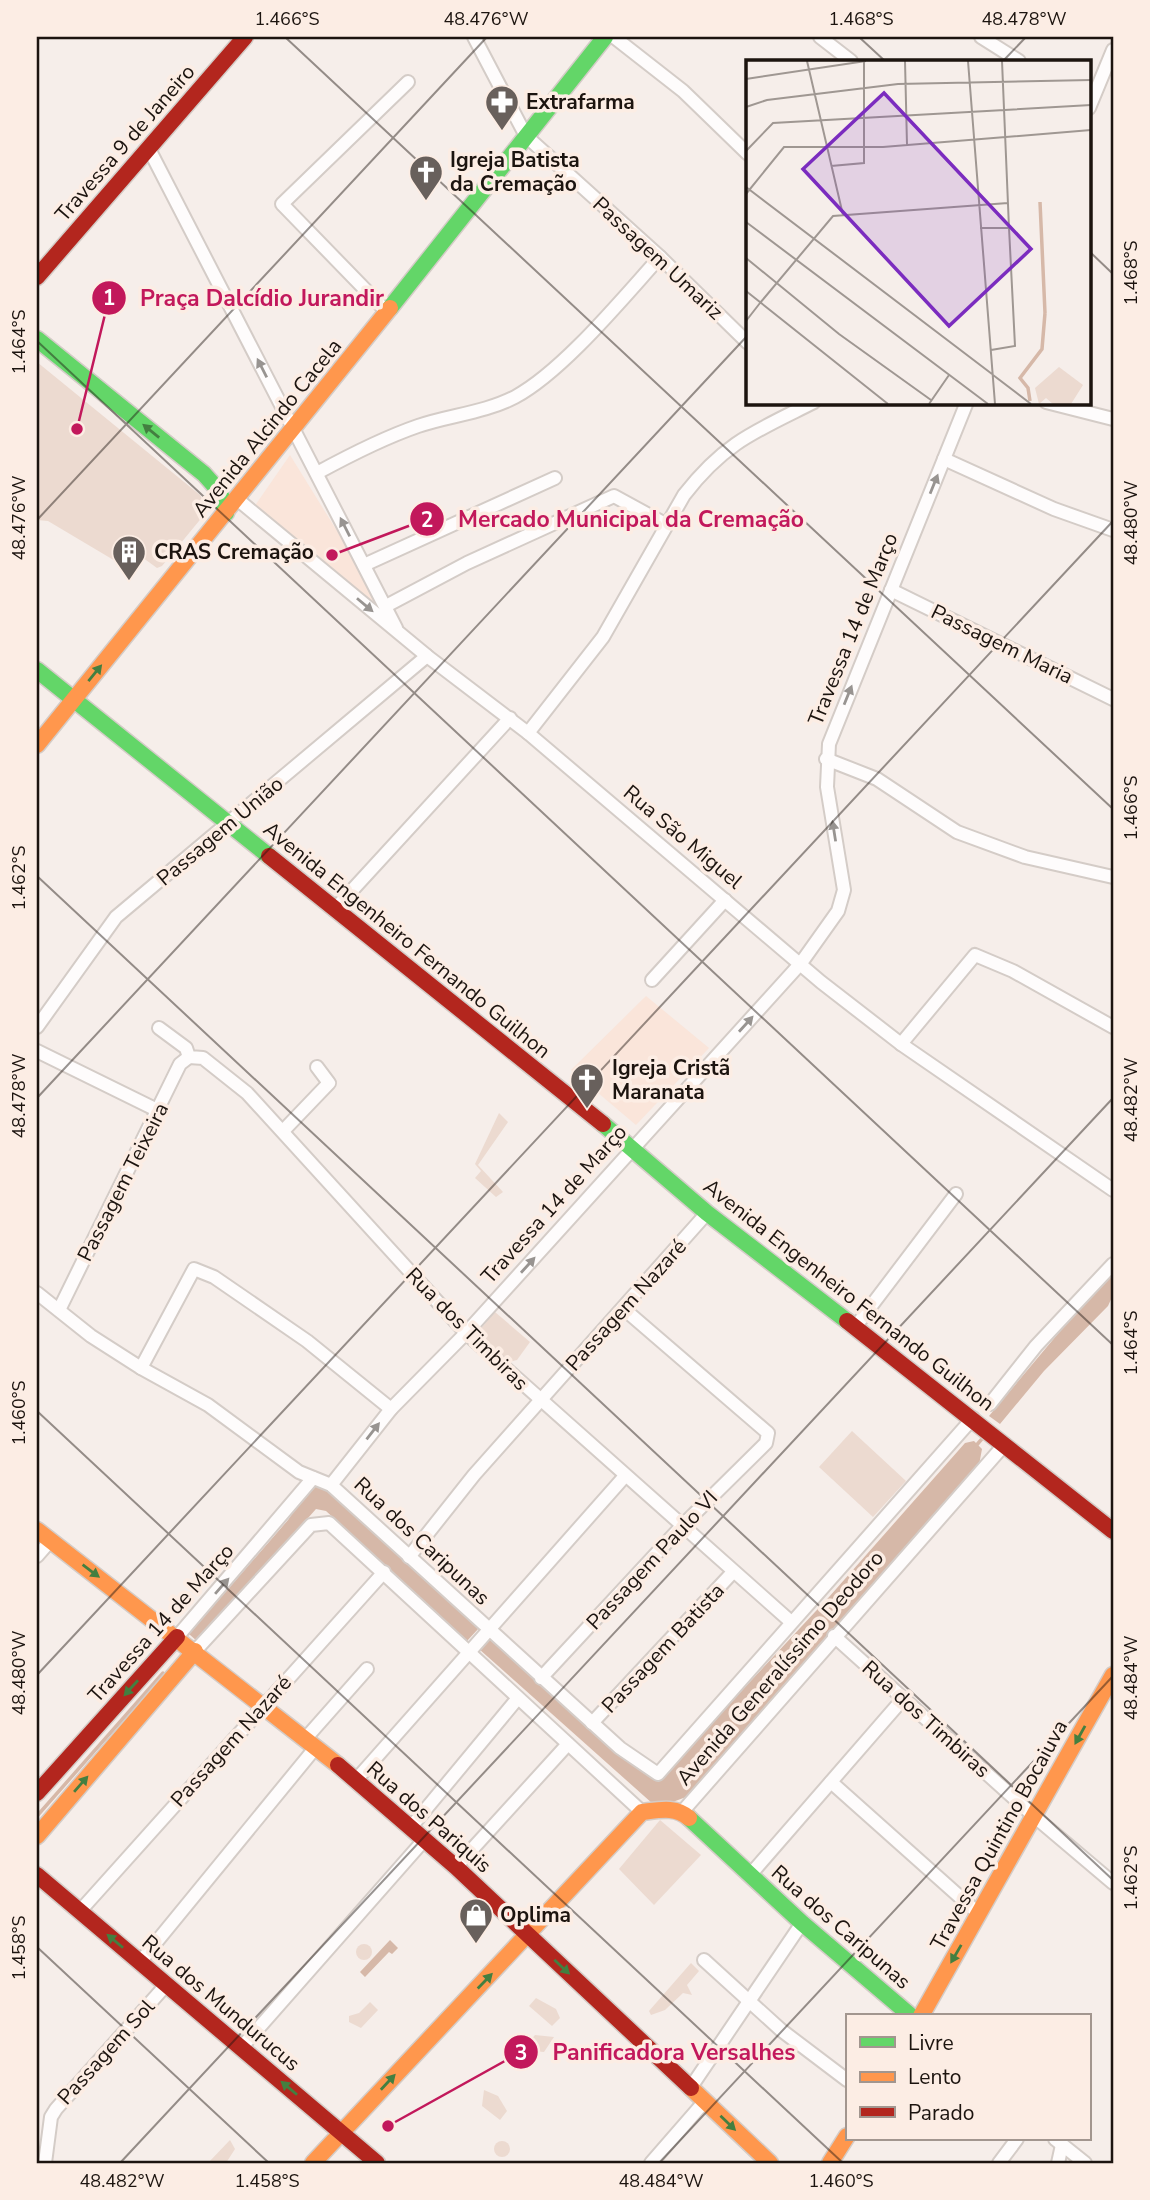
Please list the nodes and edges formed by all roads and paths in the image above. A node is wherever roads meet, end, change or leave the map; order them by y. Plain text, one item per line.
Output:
1 (245, 37) edge
2 (474, 37) edge
3 (605, 37) edge
4 (614, 37) edge
5 (820, 37) edge
6 (981, 37) edge
7 (1113, 50) edge
8 (850, 60) edge
9 (1017, 60) edge
10 (408, 82) dead end
11 (1090, 102) edge
12 (526, 136) junction
13 (149, 149) junction
14 (746, 153) edge
15 (660, 257) junction
16 (37, 277) edge
17 (387, 312) junction
18 (37, 338) edge
19 (746, 342) edge
20 (966, 404) edge
21 (1054, 404) edge
22 (797, 406) edge
23 (1113, 419) edge
24 (294, 429) junction
25 (944, 459) junction
26 (317, 473) junction
27 (204, 474) junction
28 (555, 478) dead end
29 (251, 484) junction
30 (237, 499) junction
31 (226, 513) junction
32 (667, 525) junction
33 (1113, 530) edge
34 (364, 565) junction
35 (891, 590) junction
36 (386, 606) junction
37 (398, 632) junction
38 (427, 656) junction
39 (37, 670) edge
40 (1113, 699) edge
41 (73, 700) junction
42 (510, 718) junction
43 (528, 733) junction
44 (37, 745) edge
45 (826, 760) junction
46 (230, 824) junction
47 (1113, 877) edge
48 (725, 900) junction
49 (334, 910) junction
50 (801, 962) junction
51 (652, 981) dead end
52 (37, 1027) edge
53 (1113, 1027) edge
54 (159, 1028) dead end
55 (901, 1044) junction
56 (37, 1051) edge
57 (189, 1057) junction
58 (317, 1067) dead end
59 (159, 1111) junction
60 (283, 1131) junction
61 (634, 1149) junction
62 (1113, 1190) edge
63 (956, 1194) dead end
64 (707, 1213) junction
65 (1113, 1264) edge
66 (37, 1293) edge
67 (624, 1309) junction
68 (59, 1310) junction
69 (856, 1326) junction
70 (466, 1333) junction
71 (141, 1368) junction
72 (540, 1400) junction
73 (990, 1404) dead end
74 (391, 1409) junction
75 (973, 1418) junction
76 (1005, 1444) junction
77 (625, 1476) junction
78 (313, 1478) junction
79 (331, 1485) junction
80 (681, 1527) junction
81 (37, 1530) edge
82 (1113, 1531) edge
83 (51, 1541) junction
84 (37, 1556) edge
85 (409, 1557) junction
86 (384, 1572) junction
87 (733, 1572) junction
88 (790, 1621) junction
89 (488, 1630) junction
90 (834, 1636) junction
91 (177, 1637) junction
92 (195, 1651) junction
93 (469, 1652) junction
94 (368, 1669) dead end
95 (1113, 1675) edge
96 (541, 1678) junction
97 (518, 1698) junction
98 (902, 1700) junction
99 (263, 1705) junction
100 (592, 1723) junction
101 (311, 1743) junction
102 (568, 1744) junction
103 (658, 1774) joint
104 (356, 1780) junction
105 (831, 1782) junction
106 (37, 1793) edge
107 (642, 1812) junction
108 (682, 1812) junction
109 (1035, 1817) junction
110 (411, 1827) junction
111 (37, 1836) edge
112 (425, 1839) junction
113 (456, 1867) junction
114 (37, 1875) edge
115 (750, 1875) junction
116 (1113, 1883) edge
117 (80, 1911) junction
118 (979, 1914) junction
119 (802, 1923) junction
120 (528, 1936) junction
121 (704, 1960) dead end
122 (140, 1962) junction
123 (166, 1985) junction
124 (747, 2001) junction
125 (909, 2014) edge
126 (922, 2014) edge
127 (241, 2048) junction
128 (846, 2079) edge
129 (691, 2087) junction
130 (705, 2101) junction
131 (341, 2132) junction
132 (846, 2138) edge
133 (1016, 2140) edge
134 (1058, 2142) edge
135 (45, 2163) edge
136 (313, 2163) edge
137 (377, 2163) edge
138 (651, 2163) edge
139 (770, 2163) edge
140 (830, 2163) edge
141 (999, 2163) edge
142 (1058, 2163) edge
143 (1085, 2163) edge

1 - 13 street, Travessa 9 de Janeiro
2 - 12 street, Passagem Umariz
3 - 12 street, Avenida Alcindo Cacela
4 - 14 street
5 - 8 street
6 - 9 street
7 - 11 street
10 - 17 street
12 - 15 street, Passagem Umariz
12 - 17 street, Avenida Alcindo Cacela
13 - 16 street, Travessa 9 de Janeiro
24 -> 13 street
15 - 19 street, Passagem Umariz
15 - 26 street
17 - 24 street, Avenida Alcindo Cacela
27 -> 18 street
20 - 25 street, Travessa 14 de Março
21 - 23 street
22 - 32 street
24 - 26 street
24 - 29 street, Avenida Alcindo Cacela
25 - 33 street
35 -> 25 street, Travessa 14 de Março
34 -> 26 street
27 - 29 street
27 - 31 street
28 - 34 street
29 - 30 street, Avenida Alcindo Cacela
30 - 31 street, Avenida Alcindo Cacela
30 -> 37 street, Rua São Miguel
41 -> 31 street, Avenida Alcindo Cacela
32 - 36 street
32 - 43 street
34 - 36 street
35 - 40 street, Passagem Maria
45 -> 35 street, Travessa 14 de Março
36 - 37 street
37 - 38 street, Rua São Miguel
38 - 42 street, Rua São Miguel
38 - 46 street, Passagem União
39 - 41 street, Avenida Engenheiro Fernando Guilhon
41 - 44 street, Avenida Alcindo Cacela
41 - 46 street, Avenida Engenheiro Fernando Guilhon
42 - 43 street, Rua São Miguel
42 - 49 street
43 - 48 street, Rua São Miguel
45 - 47 street
50 -> 45 street, Travessa 14 de Março
46 - 49 street, Avenida Engenheiro Fernando Guilhon
46 - 52 street, Passagem União
48 - 50 street, Rua São Miguel
48 - 51 street
49 - 61 street, Avenida Engenheiro Fernando Guilhon
50 - 55 street, Rua São Miguel
61 -> 50 street, Travessa 14 de Março
53 - 55 street
54 - 57 street, Rua dos Timbiras
55 - 62 street, Rua São Miguel
56 - 59 street
57 - 59 street, Passagem Teixeira
57 - 60 street, Rua dos Timbiras
58 - 60 street
59 - 68 street, Passagem Teixeira
60 - 70 street, Rua dos Timbiras
61 - 64 street, Avenida Engenheiro Fernando Guilhon
70 -> 61 street, Travessa 14 de Março
63 - 69 street
64 - 67 street, Passagem Nazaré
64 - 69 street, Avenida Engenheiro Fernando Guilhon
65 - 73 street
66 - 68 street, Rua dos Caripunas
67 - 72 street, Passagem Nazaré
67 - 80 street, Passagem Paulo VI
68 - 71 street, Rua dos Caripunas
69 - 75 street, Avenida Engenheiro Fernando Guilhon
70 - 72 street, Rua dos Timbiras
70 - 74 street, Travessa 14 de Março
71 - 74 street
71 - 78 street, Rua dos Caripunas
72 - 77 street, Rua dos Timbiras
72 - 85 street, Passagem Nazaré
79 -> 74 street, Travessa 14 de Março
75 - 76 street, Avenida Engenheiro Fernando Guilhon
75 - 88 street, Avenida Generalíssimo Deodoro
76 - 82 street, Avenida Engenheiro Fernando Guilhon
76 - 90 street, Avenida Generalíssimo Deodoro
77 - 80 street, Rua dos Timbiras
77 - 89 street
78 - 79 street, Rua dos Caripunas
91 -> 78 street, Travessa 14 de Março
79 - 85 street, Rua dos Caripunas
80 - 87 street, Rua dos Timbiras
80 - 96 street, Passagem Paulo VI
81 - 83 street, Rua dos Pariquis
83 - 84 street
83 -> 91 street, Rua dos Pariquis
85 - 89 street, Rua dos Caripunas
86 - 92 street, Travessa 14 de Março
86 - 93 street
86 - 99 street, Passagem Nazaré
87 - 88 street, Rua dos Timbiras
87 - 100 street, Passagem Batista
88 - 103 street, Avenida Generalíssimo Deodoro
89 - 93 street
89 - 96 street, Rua dos Caripunas
90 - 98 street, Rua dos Timbiras
90 - 108 street, Avenida Generalíssimo Deodoro
91 - 92 street, Rua dos Pariquis
91 -> 106 street, Travessa 14 de Março
92 - 99 street, Rua dos Pariquis
111 -> 92 street, Travessa 14 de Março
93 - 97 street
93 - 104 street
94 - 101 street
95 -> 109 street, Travessa Quintino Bocaiuva
96 - 100 street, Rua dos Caripunas
97 - 102 street
97 - 110 street
98 - 105 street
98 - 109 street, Rua dos Timbiras
99 - 101 street, Rua dos Pariquis
99 - 117 street, Passagem Nazaré
100 - 103 street, Rua dos Caripunas
101 - 104 street, Rua dos Pariquis
101 - 122 street
102 - 107 street
102 - 113 street
104 - 110 street, Rua dos Pariquis
105 - 115 street
105 - 118 street
107 - 108 street, Avenida Generalíssimo Deodoro
107 - 120 street
108 - 115 street, Rua dos Caripunas
109 - 116 street, Rua dos Timbiras
109 - 118 street, Travessa Quintino Bocaiuva
110 - 112 street, Rua dos Pariquis
112 - 113 street, Rua dos Pariquis
112 - 127 street
113 - 120 street, Rua dos Pariquis
114 - 117 street, Rua dos Mundurucus
115 - 119 street, Rua dos Caripunas
122 -> 117 street, Rua dos Mundurucus
118 -> 126 street, Travessa Quintino Bocaiuva
119 - 124 street
119 - 125 street, Rua dos Caripunas
120 -> 129 street, Rua dos Pariquis
131 -> 120 street
121 - 124 street
122 - 123 street, Rua dos Mundurucus
123 - 127 street, Rua dos Mundurucus
123 - 135 street, Passagem Sol
124 - 128 street
124 - 129 street
131 -> 127 street, Rua dos Mundurucus
129 - 130 street, Rua dos Pariquis
130 - 138 street
130 -> 139 street, Rua dos Pariquis
131 - 136 street
131 - 137 street, Rua dos Mundurucus
132 - 140 street
133 - 141 street
134 - 142 street
134 - 143 street

